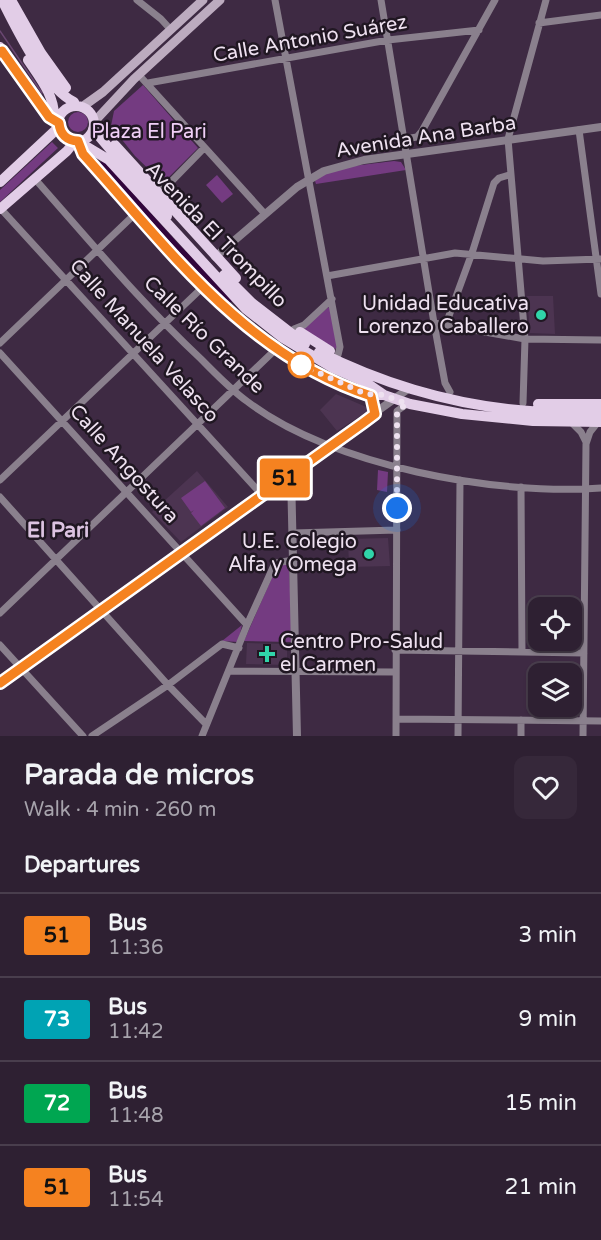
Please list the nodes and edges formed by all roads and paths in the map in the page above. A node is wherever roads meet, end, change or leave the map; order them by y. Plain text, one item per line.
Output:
1 (2, 0) edge
2 (11, 0) edge
3 (137, 0) edge
4 (203, 0) edge
5 (220, 0) edge
6 (275, 0) edge
7 (381, 0) edge
8 (495, 0) edge
9 (546, 0) edge
10 (0, 10) edge
11 (601, 15) edge
12 (539, 23) junction
13 (171, 30) junction
14 (479, 30) junction
15 (388, 40) junction
16 (157, 42) junction
17 (1, 50) edge
18 (288, 59) junction
19 (137, 77) junction
20 (148, 83) junction
21 (78, 105) junction
22 (57, 123) junction
23 (94, 124) junction
24 (601, 127) edge
25 (579, 130) junction
26 (404, 139) junction
27 (508, 139) junction
28 (78, 143) junction
29 (204, 148) junction
30 (406, 154) junction
31 (509, 175) junction
32 (310, 178) junction
33 (34, 179) junction
34 (0, 182) edge
35 (156, 190) junction
36 (0, 209) edge
37 (136, 213) junction
38 (265, 214) junction
39 (98, 251) junction
40 (472, 254) junction
41 (210, 256) junction
42 (424, 258) junction
43 (517, 259) junction
44 (599, 259) edge
45 (327, 276) junction
46 (67, 280) junction
47 (204, 286) junction
48 (601, 294) edge
49 (332, 299) junction
50 (434, 323) junction
51 (446, 324) junction
52 (164, 325) junction
53 (291, 330) junction
54 (525, 339) junction
55 (601, 340) edge
56 (0, 342) edge
57 (275, 350) junction
58 (0, 353) edge
59 (133, 354) junction
60 (338, 355) junction
61 (292, 360) junction
62 (333, 368) junction
63 (377, 379) junction
64 (408, 389) junction
65 (234, 390) junction
66 (450, 392) junction
67 (384, 395) junction
68 (371, 396) junction
69 (395, 400) junction
70 (523, 403) junction
71 (407, 404) junction
72 (601, 404) edge
73 (385, 407) junction
74 (375, 414) junction
75 (600, 418) edge
76 (62, 421) junction
77 (572, 423) junction
78 (197, 426) junction
79 (586, 444) junction
80 (330, 447) junction
81 (398, 465) junction
82 (291, 473) junction
83 (0, 480) edge
84 (460, 480) junction
85 (521, 487) junction
86 (601, 488) edge
87 (585, 489) junction
88 (126, 493) junction
89 (262, 495) junction
90 (0, 497) edge
91 (396, 530) junction
92 (293, 533) junction
93 (182, 552) junction
94 (57, 560) junction
95 (294, 560) junction
96 (102, 610) junction
97 (0, 614) edge
98 (247, 625) junction
99 (0, 645) edge
100 (238, 648) junction
101 (395, 650) junction
102 (459, 651) junction
103 (522, 652) junction
104 (584, 653) junction
105 (20, 669) junction
106 (229, 671) junction
107 (296, 672) junction
108 (394, 672) junction
109 (0, 683) edge
110 (168, 686) junction
111 (396, 719) junction
112 (459, 720) junction
113 (521, 720) junction
114 (583, 721) junction
115 (601, 722) edge
116 (206, 724) junction
117 (83, 736) edge
118 (92, 736) edge
119 (202, 736) edge
120 (297, 736) edge
121 (396, 736) edge
122 (458, 736) edge
123 (521, 736) edge
124 (583, 736) edge

1 - 21 main road
2 - 21 main road
3 - 13 street
4 - 13 main road
5 - 19 main road
6 - 18 street
7 - 15 street
8 - 14 street
9 - 12 street
10 - 22 main road
11 - 12 street
12 - 27 street
13 - 16 main road
14 - 15 street, Calle Antonio Suárez
14 - 26 street
15 - 18 street, Calle Antonio Suárez
15 - 26 street
16 - 19 main road
16 - 21 main road
17 - 22 main road
18 - 20 street, Calle Antonio Suárez
18 - 32 street
19 - 20 street
19 - 23 main road
20 - 29 street
21 - 22 main road
21 - 23 main road
22 - 28 main road
22 - 34 main road
23 - 28 main road
23 - 35 main road, Avenida El Trompillo
23 - 41 main road, Avenida El Trompillo
24 - 25 street, Avenida Ana Barba
25 - 27 street, Avenida Ana Barba
25 - 44 street
26 - 30 street
27 - 30 street, Avenida Ana Barba
27 - 31 street
28 - 33 main road
28 - 37 main road, Avenida El Trompillo
28 - 62 main road, Avenida El Trompillo
29 - 35 street
29 - 38 street
30 - 32 street, Avenida Ana Barba
30 - 42 street
31 - 40 street
31 - 43 street
32 - 38 street, Avenida Ana Barba
32 - 45 street
33 - 36 main road
33 - 39 street, Calle Río Grande
35 - 41 main road, Avenida El Trompillo
36 - 46 street, Calle Manuela Velasco
37 - 39 street
37 - 47 main road, Avenida El Trompillo
38 - 41 street, Avenida Ana Barba
39 - 46 street
39 - 52 street, Calle Río Grande
40 - 42 street
40 - 43 street
40 - 51 street
41 - 53 main road, Avenida El Trompillo
41 - 53 main road, Avenida El Trompillo
42 - 45 street
42 - 50 street
43 - 44 street
43 - 54 street
44 - 48 street
45 - 49 street
46 - 56 street
46 - 59 street, Calle Manuela Velasco
47 - 52 street
47 - 57 main road, Avenida El Trompillo
49 - 53 street
49 - 60 street
50 - 51 street
50 - 66 street
51 - 54 street
52 - 59 street
52 - 65 street, Calle Río Grande
53 - 60 main road, Avenida El Trompillo
53 - 63 main road, Avenida El Trompillo
54 - 55 street
54 - 70 street
57 - 61 main road, Avenida El Trompillo
57 - 65 street
58 - 76 street, Calle Angostura
59 - 76 street
59 - 78 street, Calle Manuela Velasco
60 - 66 main road, Avenida El Trompillo
61 - 62 main road
61 - 68 main road, Avenida El Trompillo
62 - 67 main road, Avenida El Trompillo
63 - 64 main road, Avenida El Trompillo
63 - 67 street
64 - 69 street
64 - 75 main road, Avenida El Trompillo
65 - 78 street
65 - 80 street, Calle Río Grande
66 - 70 main road, Avenida El Trompillo
67 - 68 main road, Avenida El Trompillo
67 - 69 main road, Avenida El Trompillo
67 - 73 street
68 - 74 main road
69 - 71 main road, Avenida El Trompillo
69 - 73 street
70 - 72 main road, Avenida El Trompillo
71 - 77 main road, Avenida El Trompillo
71 - 81 street
73 - 74 street
74 - 80 street
75 - 77 main road, Avenida El Trompillo
75 - 79 street
76 - 83 street
76 - 88 street, Calle Angostura
77 - 79 street
78 - 88 street
78 - 89 street, Calle Manuela Velasco
79 - 87 street
80 - 81 street, Calle Río Grande
80 - 82 street
81 - 84 street, Calle Río Grande
81 - 91 street
82 - 89 street
82 - 92 street
84 - 85 street, Calle Río Grande
84 - 102 street
85 - 87 street, Calle Río Grande
85 - 103 street
86 - 87 street, Calle Río Grande
87 - 104 street
88 - 93 street, Calle Angostura
88 - 94 street
89 - 93 street
90 - 94 street
91 - 92 street
91 - 101 street
92 - 95 street
93 - 96 street
93 - 98 street, Calle Angostura
94 - 96 street
94 - 97 street
95 - 98 street
95 - 107 street
96 - 105 street
96 - 110 street
98 - 100 street
99 - 105 street
100 - 106 street
100 - 110 street
101 - 102 street
101 - 108 street
102 - 103 street
102 - 112 street
103 - 104 street
104 - 114 street
105 - 109 street
105 - 117 street
106 - 107 street
106 - 116 street
107 - 108 street
107 - 120 street
108 - 111 street
110 - 116 street
110 - 118 street
111 - 112 street
111 - 121 street
112 - 113 street
112 - 122 street
113 - 114 street
113 - 123 street
114 - 115 street
114 - 124 street
116 - 119 street

